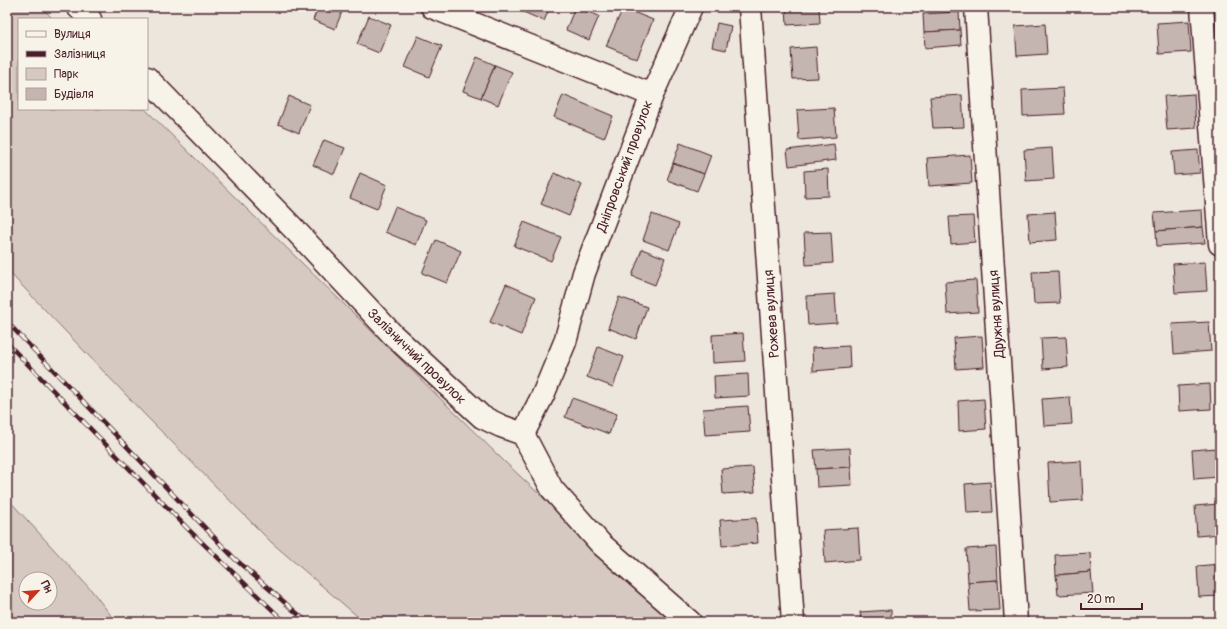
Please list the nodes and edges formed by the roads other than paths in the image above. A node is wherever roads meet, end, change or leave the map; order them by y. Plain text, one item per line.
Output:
1 (78, 7) edge
2 (432, 7) edge
3 (691, 7) edge
4 (750, 7) edge
5 (976, 7) edge
6 (1202, 7) edge
7 (89, 18) edge
8 (148, 79) edge
9 (652, 95) junction
10 (1220, 244) edge
11 (523, 434) junction
12 (690, 622) edge
13 (793, 622) edge
14 (1016, 622) edge

1 - 7 street
2 - 9 street, Дніпровський провулок
3 - 9 street
4 - 13 street, Рожева вулиця
5 - 14 street, Дружня вулиця
6 - 10 street
8 - 11 street, Залізничний провулок
9 - 11 street, Дніпровський провулок
11 - 12 street

